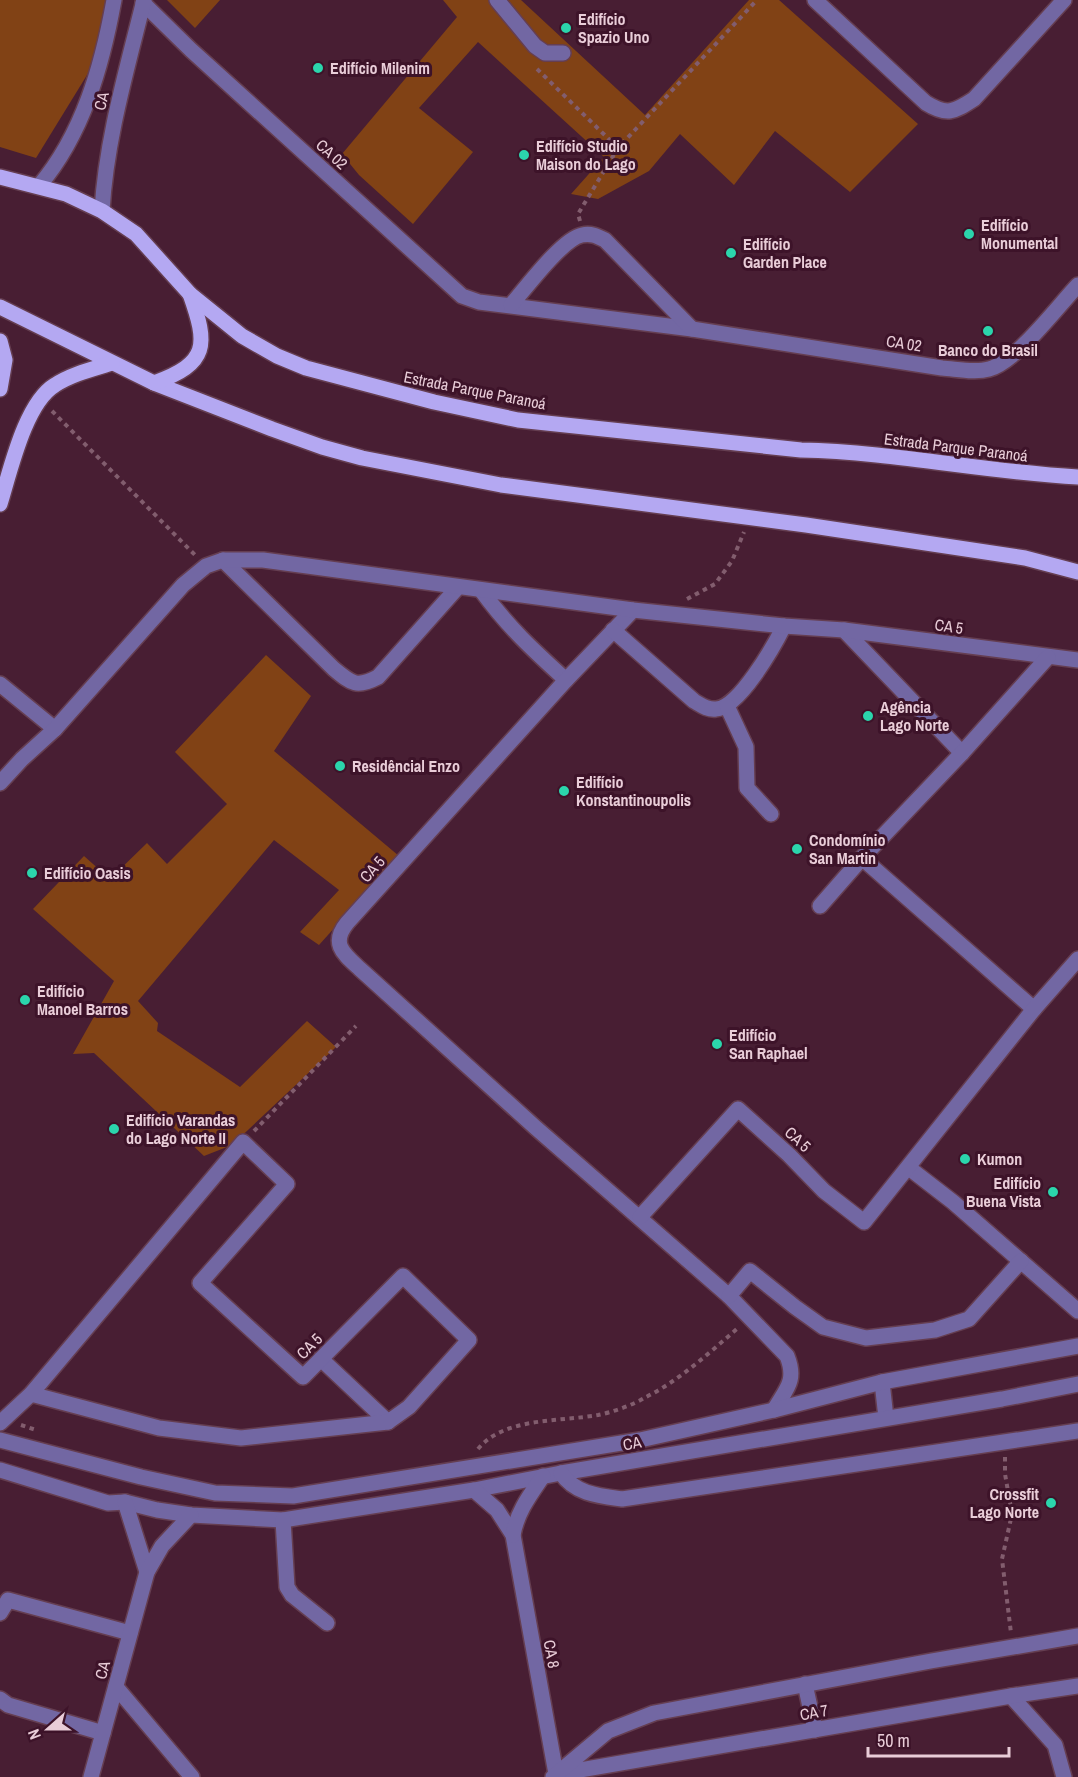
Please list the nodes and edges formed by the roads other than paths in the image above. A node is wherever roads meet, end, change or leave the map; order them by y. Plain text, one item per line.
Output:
1 (114, 0) edge
2 (497, 0) edge
3 (814, 0) edge
4 (1064, 0) edge
5 (144, 2) edge
6 (563, 53) dead end
7 (0, 177) edge
8 (39, 186) junction
9 (102, 211) junction
10 (1078, 285) edge
11 (190, 294) junction
12 (511, 305) junction
13 (0, 307) edge
14 (692, 330) junction
15 (0, 341) edge
16 (112, 363) junction
17 (154, 382) junction
18 (0, 389) edge
19 (1078, 477) edge
20 (0, 504) edge
21 (223, 560) junction
22 (1078, 572) edge
23 (458, 587) junction
24 (481, 590) junction
25 (633, 610) junction
26 (784, 626) junction
27 (613, 630) junction
28 (844, 630) junction
29 (1048, 657) junction
30 (1078, 660) edge
31 (566, 680) junction
32 (0, 684) edge
33 (727, 706) junction
34 (55, 729) junction
35 (962, 753) junction
36 (0, 783) edge
37 (771, 814) dead end
38 (862, 858) junction
39 (820, 906) dead end
40 (1078, 959) edge
41 (1034, 1009) junction
42 (909, 1168) junction
43 (640, 1217) junction
44 (1021, 1262) junction
45 (729, 1296) junction
46 (1078, 1311) edge
47 (1078, 1346) edge
48 (321, 1359) junction
49 (882, 1382) junction
50 (1078, 1384) edge
51 (30, 1394) junction
52 (774, 1410) junction
53 (886, 1418) junction
54 (388, 1422) junction
55 (0, 1423) edge
56 (1078, 1431) edge
57 (0, 1440) edge
58 (0, 1470) edge
59 (561, 1473) junction
60 (426, 1476) junction
61 (543, 1476) junction
62 (474, 1490) junction
63 (428, 1497) junction
64 (125, 1502) junction
65 (191, 1515) junction
66 (283, 1520) junction
67 (513, 1535) junction
68 (147, 1572) junction
69 (0, 1613) edge
70 (327, 1623) dead end
71 (130, 1633) junction
72 (1078, 1636) edge
73 (805, 1684) junction
74 (1078, 1686) edge
75 (116, 1687) junction
76 (1011, 1696) junction
77 (0, 1699) edge
78 (815, 1730) junction
79 (103, 1733) junction
80 (554, 1776) edge
81 (91, 1777) edge
82 (192, 1777) edge
83 (1064, 1777) edge

1 - 8 street, CA
2 - 6 street
3 - 4 street
5 - 9 street, CA
5 - 12 street, CA 02
7 - 8 main road, Estrada Parque Paranoá
8 - 9 main road, Estrada Parque Paranoá
9 - 11 main road, Estrada Parque Paranoá
10 - 14 street, CA 02
11 - 17 main road
11 - 19 main road, Estrada Parque Paranoá
12 - 14 street, CA 02
12 - 14 street
13 - 16 main road
15 - 18 main road
16 - 17 main road
16 - 20 main road
17 - 22 main road
21 - 23 street, CA 5
21 - 23 street
21 - 34 street, CA 5
23 - 24 street, CA 5
24 - 25 street, CA 5
24 - 31 street
25 - 26 street, CA 5
25 - 27 street, CA 5
26 - 28 street, CA 5
26 - 33 street
27 - 31 street, CA 5
27 - 33 street
28 - 29 street, CA 5
28 - 35 street
29 - 30 street, CA 5
29 - 35 street
31 - 43 street, CA 5
32 - 34 street
33 - 37 street
34 - 36 street, CA 5
35 - 38 street
38 - 39 street
38 - 41 street
40 - 41 street, CA 5
41 - 42 street, CA 5
42 - 43 street, CA 5
42 - 44 street
43 - 45 street, CA 5
44 - 45 street
44 - 46 street
45 - 52 street, CA 5
47 - 49 street
48 - 51 street, CA 5
48 - 54 street
48 - 54 street, CA 5
49 - 52 street
49 - 53 street
50 - 53 street, CA
51 - 54 street
51 - 55 street
52 - 60 street
53 - 59 street, CA
56 - 59 street
57 - 60 street
58 - 64 street, CA
59 - 61 street, CA
60 - 63 street
61 - 62 street, CA
61 - 67 street, CA 8
62 - 63 street, CA
62 - 67 street, CA 8
63 - 66 street, CA
64 - 65 street, CA
64 - 68 street
65 - 66 street, CA
65 - 68 street, CA
66 - 70 street
67 - 80 street, CA 8
68 - 71 street, CA
69 - 71 street
71 - 75 street, CA
72 - 73 street
73 - 78 street
73 - 80 street
74 - 76 street, CA 7
75 - 79 street, CA
75 - 82 street
76 - 78 street, CA 7
76 - 83 street
77 - 79 street
78 - 80 street, CA 7
79 - 81 street, CA

